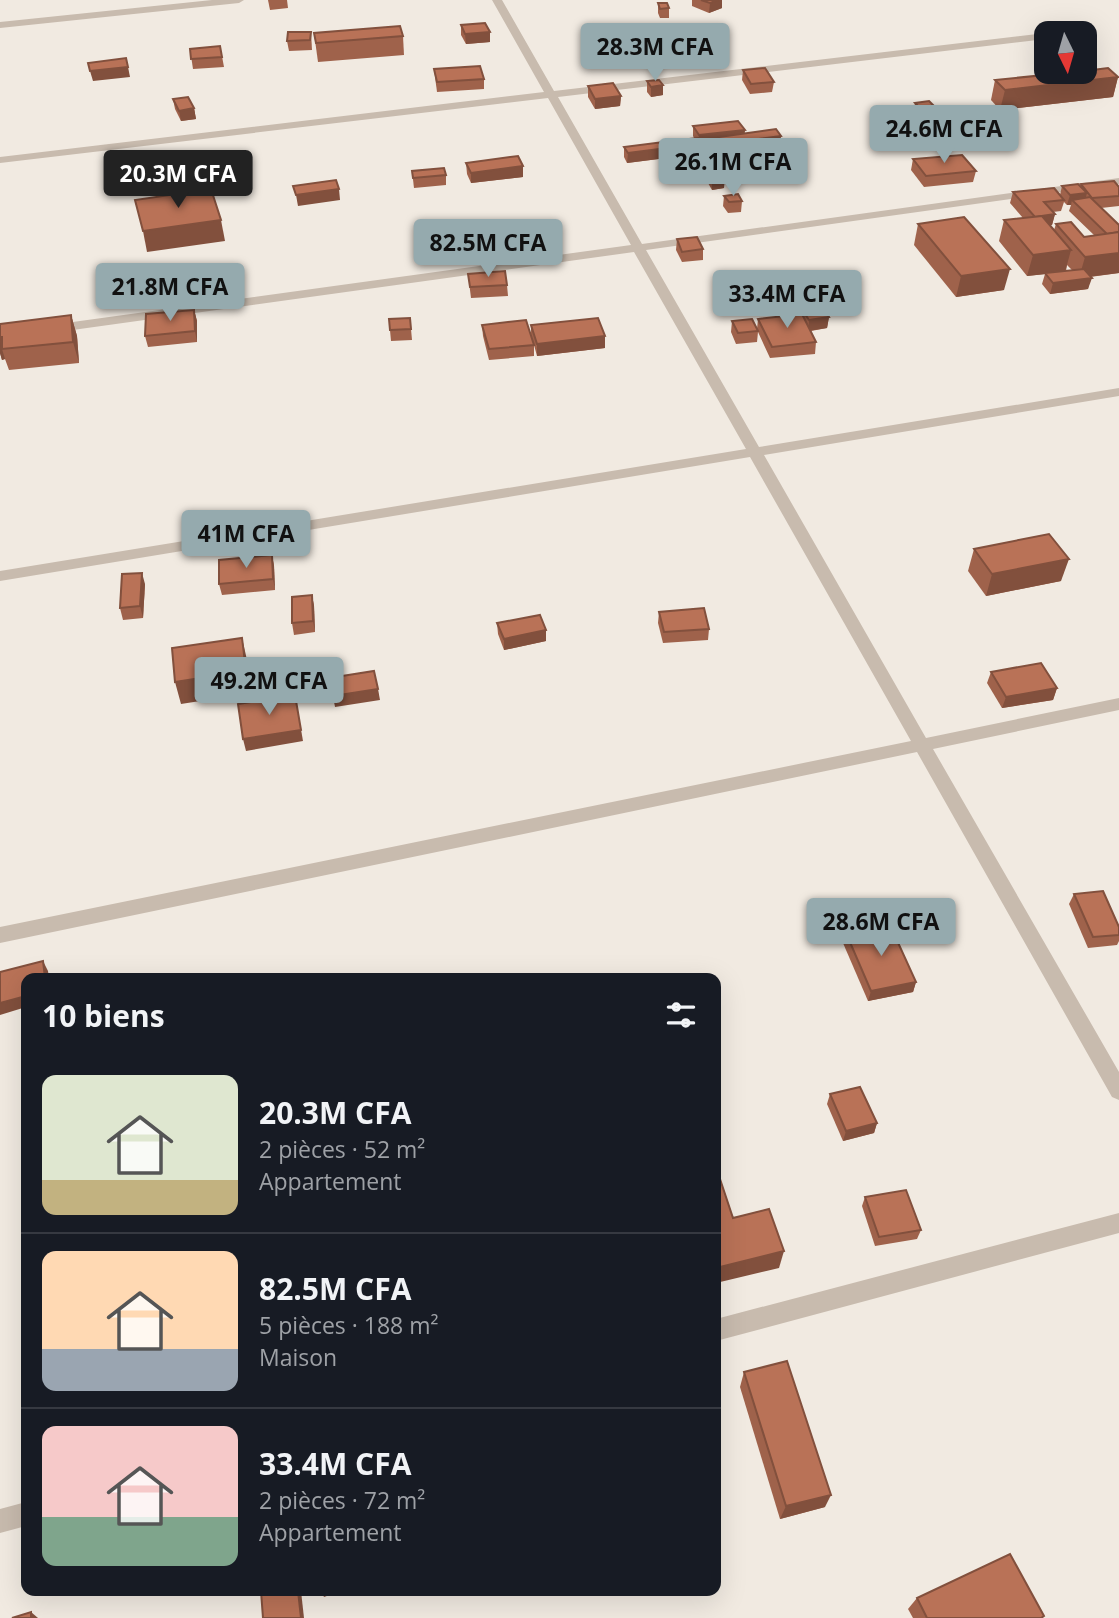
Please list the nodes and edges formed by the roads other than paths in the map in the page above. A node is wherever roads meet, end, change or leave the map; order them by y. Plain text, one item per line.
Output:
1 (239, 0) edge
2 (497, 0) edge
3 (0, 25) edge
4 (1034, 37) edge
5 (551, 94) junction
6 (0, 160) edge
7 (1119, 181) edge
8 (638, 247) junction
9 (41, 330) edge
10 (1119, 392) edge
11 (755, 452) junction
12 (0, 576) edge
13 (1119, 704) edge
14 (922, 745) junction
15 (0, 935) edge
16 (1119, 1091) edge
17 (1119, 1223) edge
18 (721, 1329) edge
19 (21, 1515) edge
20 (0, 1521) edge

1 - 3 street
2 - 5 street
4 - 5 street
5 - 6 street
5 - 8 street
7 - 8 street
8 - 9 street
8 - 11 street
10 - 11 street
11 - 12 street
11 - 14 street
13 - 14 street
14 - 15 street
14 - 16 street
17 - 18 street
19 - 20 street

